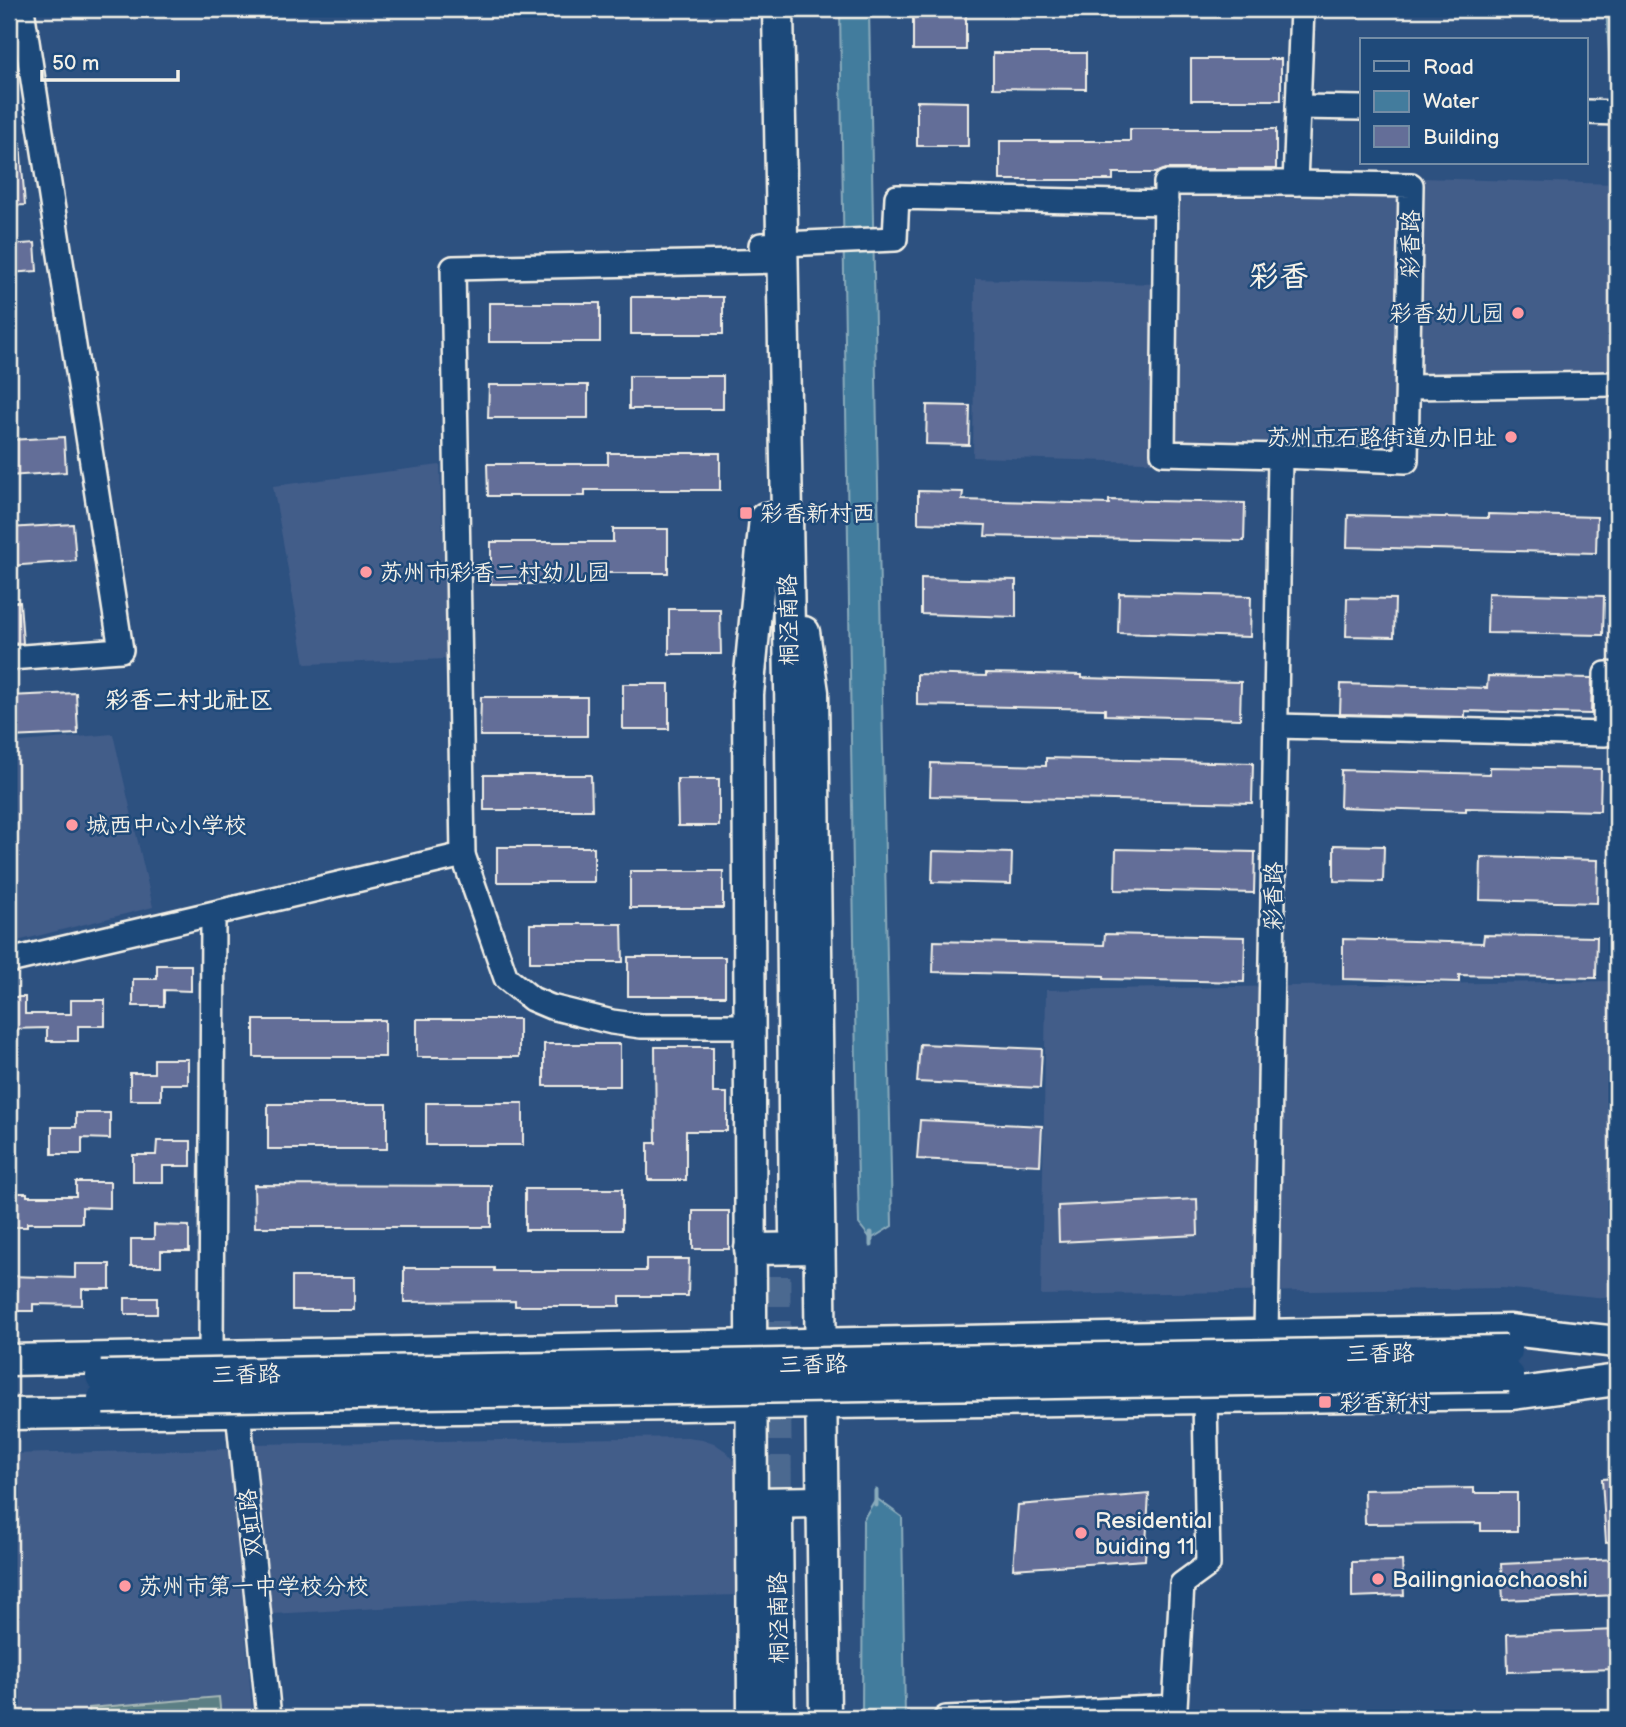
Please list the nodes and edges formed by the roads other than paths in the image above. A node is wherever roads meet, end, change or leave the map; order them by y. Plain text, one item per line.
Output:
1 (22, 9) edge
2 (758, 9) edge
3 (778, 9) edge
4 (1302, 9) edge
5 (1298, 107) junction
6 (1360, 108) edge
7 (1295, 183) junction
8 (1166, 203) junction
9 (772, 253) junction
10 (1617, 384) edge
11 (1408, 387) junction
12 (1280, 456) junction
13 (776, 518) junction
14 (9, 658) edge
15 (1617, 675) edge
16 (1276, 726) junction
17 (463, 855) junction
18 (213, 914) junction
19 (9, 961) edge
20 (750, 1026) junction
21 (785, 1231) tunnel mouth
22 (820, 1248) junction
23 (751, 1249) junction
24 (1266, 1336) junction
25 (1617, 1343) edge
26 (821, 1345) junction
27 (751, 1346) junction
28 (211, 1356) junction
29 (9, 1360) edge
30 (1508, 1364) junction
31 (9, 1372) edge
32 (1617, 1379) edge
33 (102, 1387) junction
34 (1205, 1398) junction
35 (821, 1404) junction
36 (9, 1405) edge
37 (751, 1405) junction
38 (238, 1411) junction
39 (9, 1414) edge
40 (752, 1503) junction
41 (799, 1513) junction
42 (269, 1718) edge
43 (752, 1718) edge
44 (779, 1718) edge
45 (800, 1718) edge
46 (825, 1718) edge
47 (946, 1718) edge

1 - 14 street
2 - 9 main road, 桐泾南路
3 - 9 main road, 桐泾南路
4 - 5 street
5 - 6 street
5 - 7 street
7 - 8 street, 彩香路
7 - 11 street, 彩香路
8 - 9 street
8 - 12 street, 彩香路
9 - 13 main road, 桐泾南路
9 - 17 street
10 - 11 street
11 - 12 street, 彩香路
12 - 16 street, 彩香路
13 - 20 main road
13 - 21 main road, 桐泾南路
13 - 22 main road
15 - 16 street
16 - 24 street, 彩香路
17 - 18 street
17 - 20 street
18 - 19 street
18 - 28 street
20 - 23 main road
22 - 23 main road
22 - 26 main road
23 - 27 main road
24 - 25 main road
24 - 26 main road
25 - 30 main road, 三香路
26 - 27 main road
26 - 35 main road
27 - 28 main road
27 - 37 main road
28 - 29 main road
30 - 32 main road, 三香路
30 - 33 main road, 三香路, bridge
31 - 33 main road, 三香路
32 - 34 main road
33 - 36 main road, 三香路
34 - 35 main road
34 - 47 street
35 - 37 main road
35 - 41 main road
37 - 38 main road
37 - 40 main road
38 - 39 main road
38 - 42 street, 双虹路
40 - 41 main road
40 - 43 main road
41 - 44 main road, 桐泾南路
41 - 45 main road, 桐泾南路
41 - 46 main road

